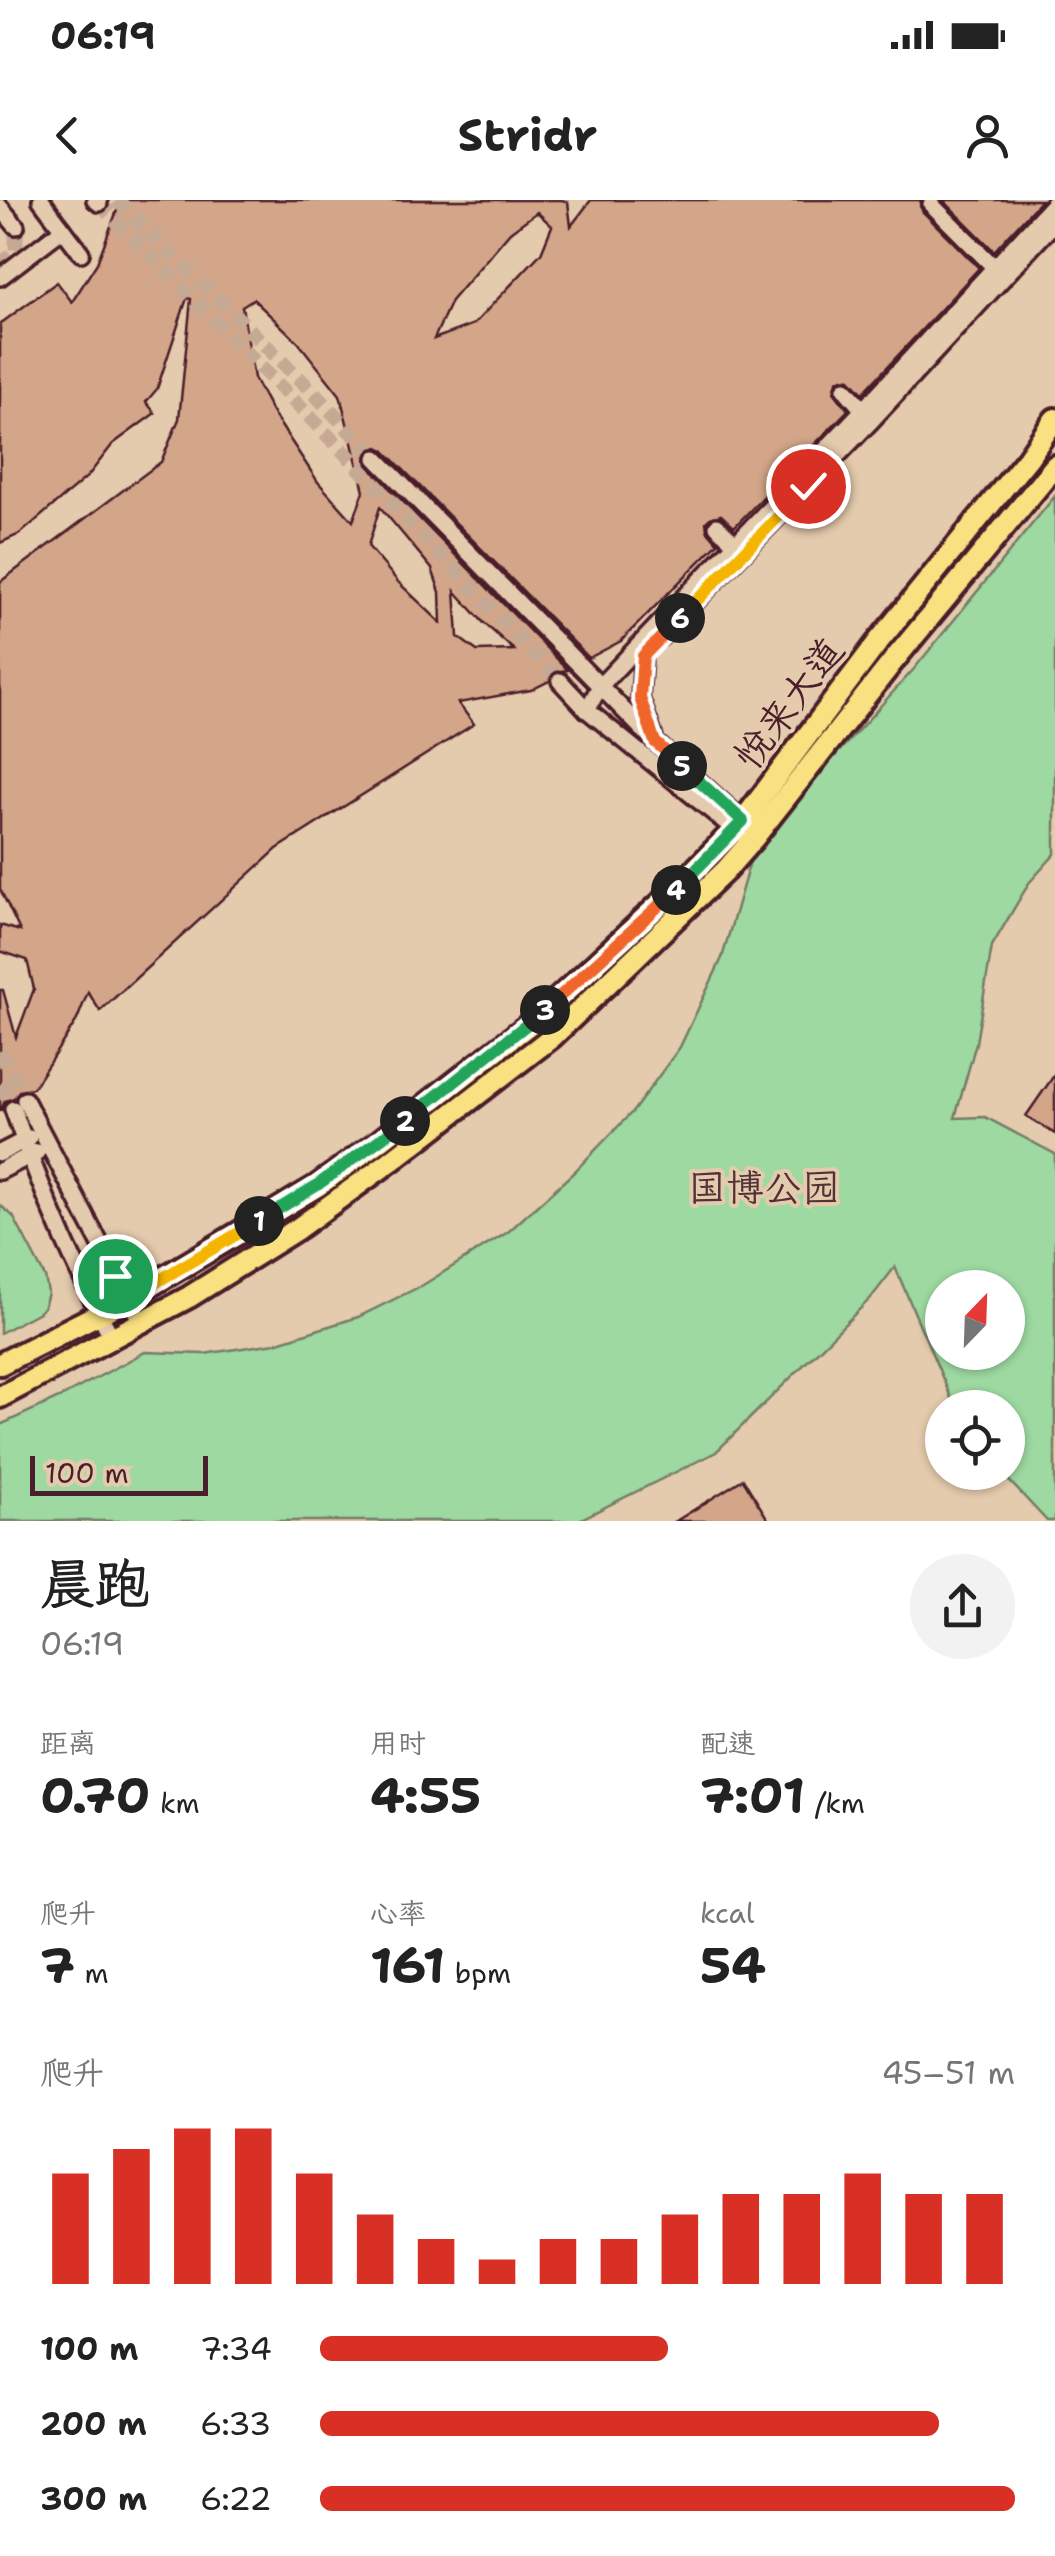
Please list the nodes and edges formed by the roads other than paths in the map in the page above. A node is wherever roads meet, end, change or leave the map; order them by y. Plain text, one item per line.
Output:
1 (41, 200) edge
2 (1055, 202) edge
3 (930, 204) dead end
4 (0, 206) edge
5 (1055, 222) edge
6 (16, 226) dead end
7 (63, 229) junction
8 (81, 253) dead end
9 (1000, 272) junction
10 (0, 277) edge
11 (845, 388) dead end
12 (868, 415) junction
13 (1055, 419) edge
14 (376, 458) tunnel mouth
15 (1055, 466) edge
16 (717, 526) dead end
17 (740, 548) junction
18 (643, 656) junction
19 (560, 681) tunnel mouth
20 (604, 690) junction
21 (587, 710) junction
22 (655, 742) junction
23 (743, 830) junction
24 (45, 1139) junction
25 (26, 1148) junction
26 (0, 1153) edge
27 (0, 1170) edge
28 (128, 1299) junction
29 (98, 1312) junction
30 (141, 1322) junction
31 (112, 1338) junction
32 (0, 1364) edge
33 (0, 1397) edge

1 - 7 street
2 - 9 street
3 - 9 street
4 - 6 street
5 - 9 street
7 - 8 street
7 - 10 street
9 - 12 street
11 - 12 street
12 - 17 street
13 - 23 main road, 悦来大道
14 - 20 street
15 - 23 main road, 悦来大道
16 - 17 street
17 - 18 street
17 - 20 street
18 - 20 street
18 - 22 street
19 - 21 street
20 - 21 street
20 - 22 street
21 - 23 street
22 - 23 street
23 - 28 main road, 悦来大道
23 - 30 main road, 悦来大道
24 - 25 street
24 - 25 street
24 - 28 street
25 - 26 street
25 - 27 street
25 - 29 street
28 - 29 main road, 悦来大道
28 - 30 street
29 - 31 street
29 - 32 main road, 悦来大道
30 - 31 main road, 悦来大道
31 - 33 main road, 悦来大道

